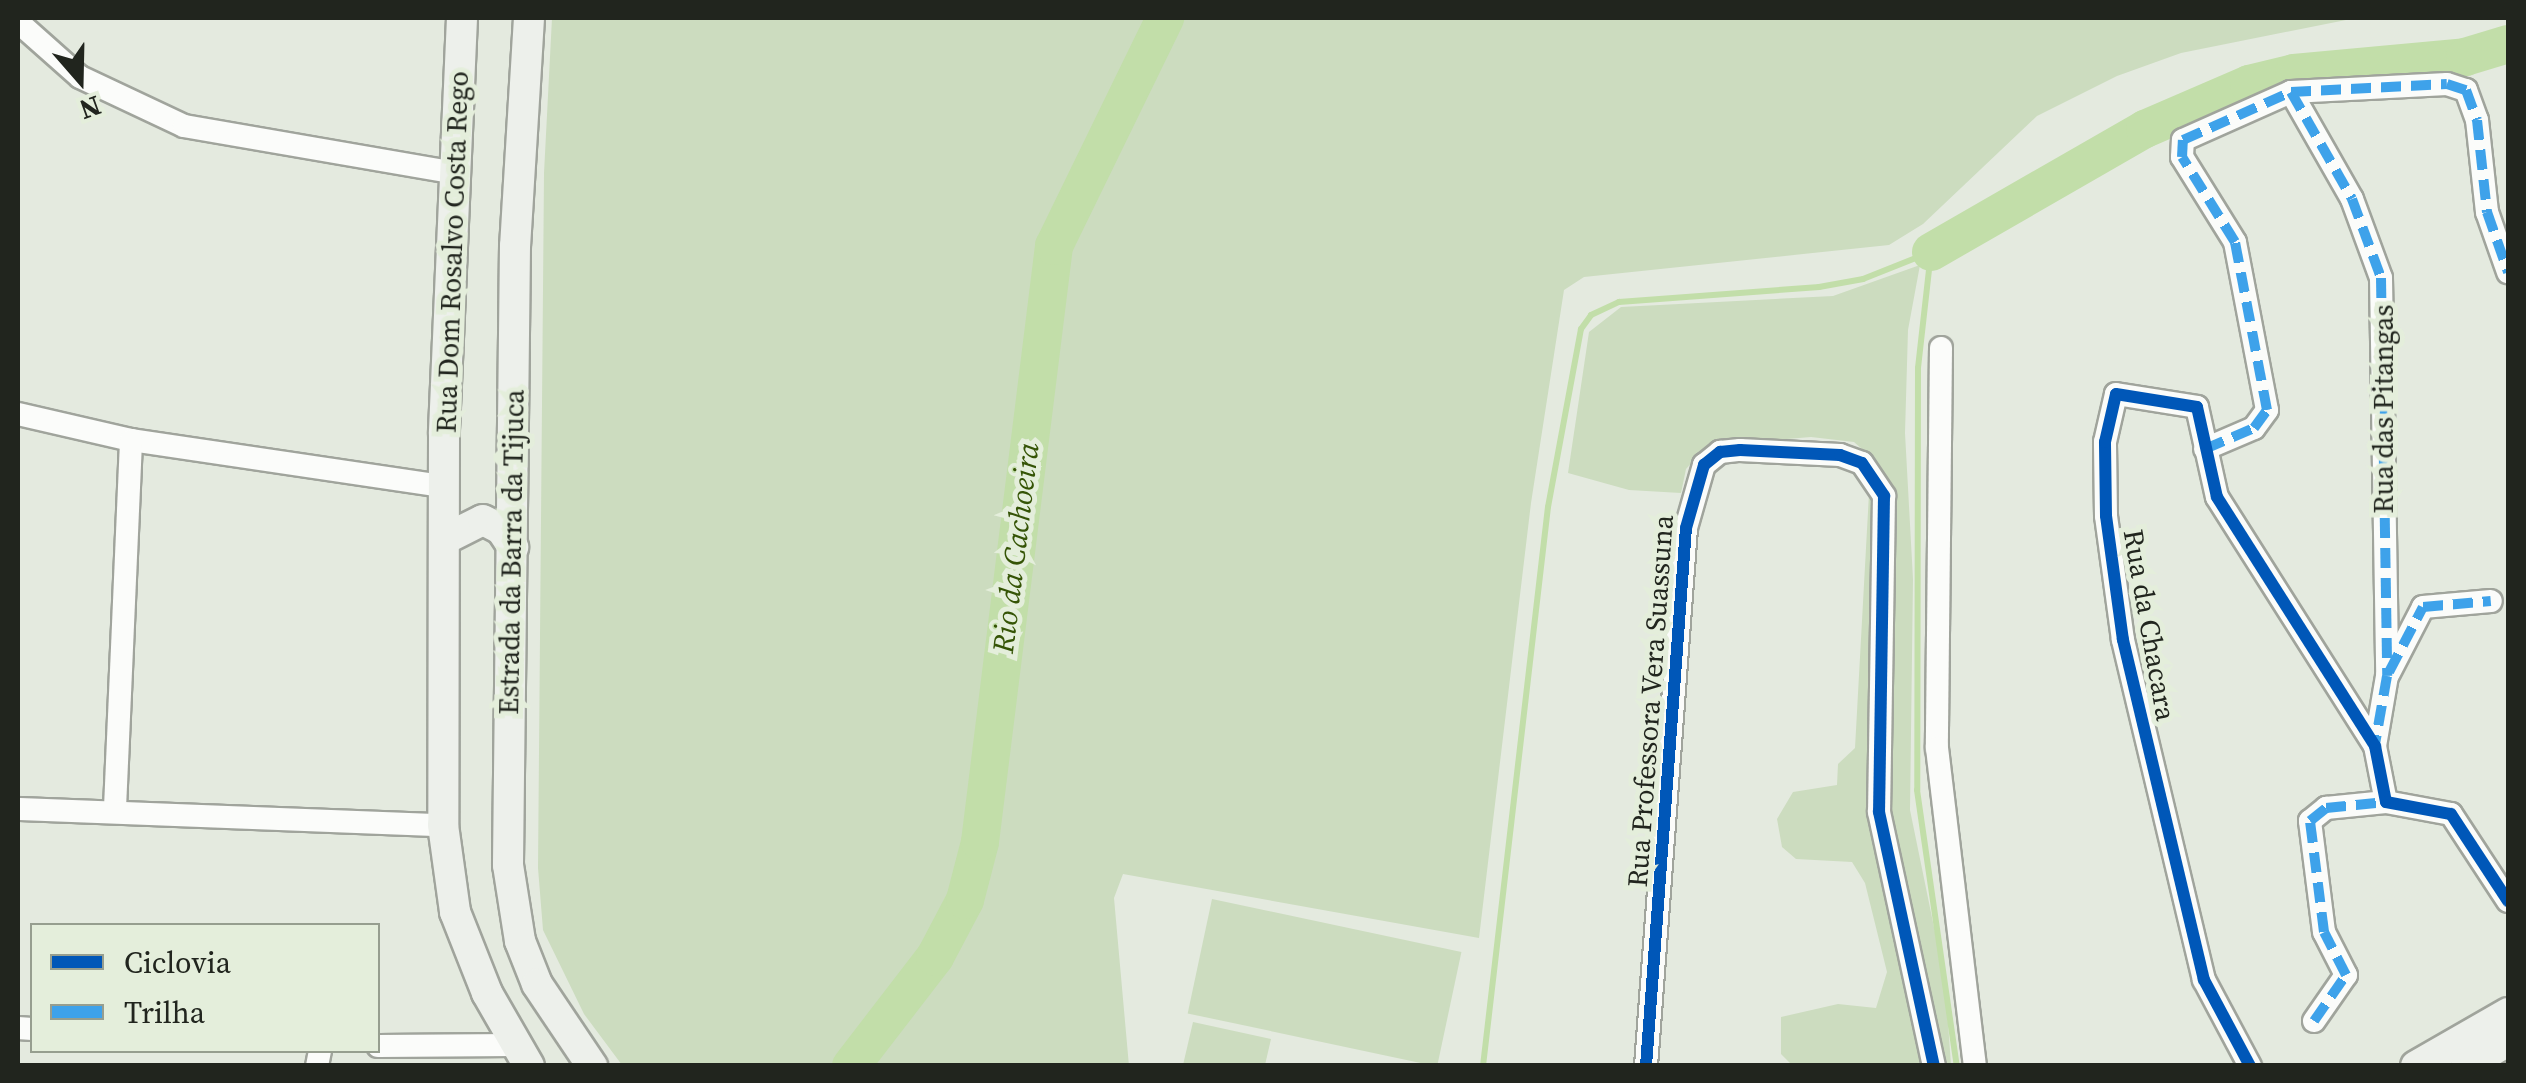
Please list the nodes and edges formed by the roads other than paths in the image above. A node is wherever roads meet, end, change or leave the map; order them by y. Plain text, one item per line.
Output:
1 (462, 18) edge
2 (529, 18) edge
3 (18, 22) edge
4 (2291, 92) junction
5 (451, 172) junction
6 (2508, 272) edge
7 (1941, 348) dead end
8 (18, 414) edge
9 (132, 440) junction
10 (2205, 449) junction
11 (444, 486) junction
12 (445, 539) junction
13 (513, 546) junction
14 (2491, 601) dead end
15 (2387, 676) junction
16 (2375, 746) junction
17 (2386, 802) junction
18 (114, 808) junction
19 (18, 809) edge
20 (443, 825) junction
21 (2508, 901) edge
22 (2508, 1012) edge
23 (2314, 1021) dead end
24 (2508, 1041) edge
25 (380, 1046) edge
26 (522, 1055) edge
27 (592, 1066) edge
28 (1646, 1066) edge
29 (1934, 1066) edge
30 (1975, 1066) edge
31 (2250, 1066) edge
32 (2416, 1066) edge
33 (2466, 1066) edge

1 - 5 main road, Rua Dom Rosalvo Costa Rego
2 - 13 main road, Estrada da Barra da Tijuca
3 - 5 street
4 - 6 street
4 - 10 street
4 - 15 street, Rua das Pitangas
5 - 11 main road, Rua Dom Rosalvo Costa Rego
7 - 30 street
8 - 9 street
9 - 11 street
9 - 18 street
10 - 16 street, Rua da Chacara
10 - 31 street, Rua da Chacara
11 - 12 main road
12 - 13 main road
12 - 20 main road
13 - 27 main road, Estrada da Barra da Tijuca
14 - 15 street
15 - 16 street, Rua das Pitangas
16 - 17 street, Rua da Chacara
17 - 21 street
17 - 23 street
18 - 19 street
18 - 20 street
20 - 26 main road
22 - 32 main road
24 - 33 main road
25 - 26 street
28 - 29 street, Rua Professora Vera Suassuna

